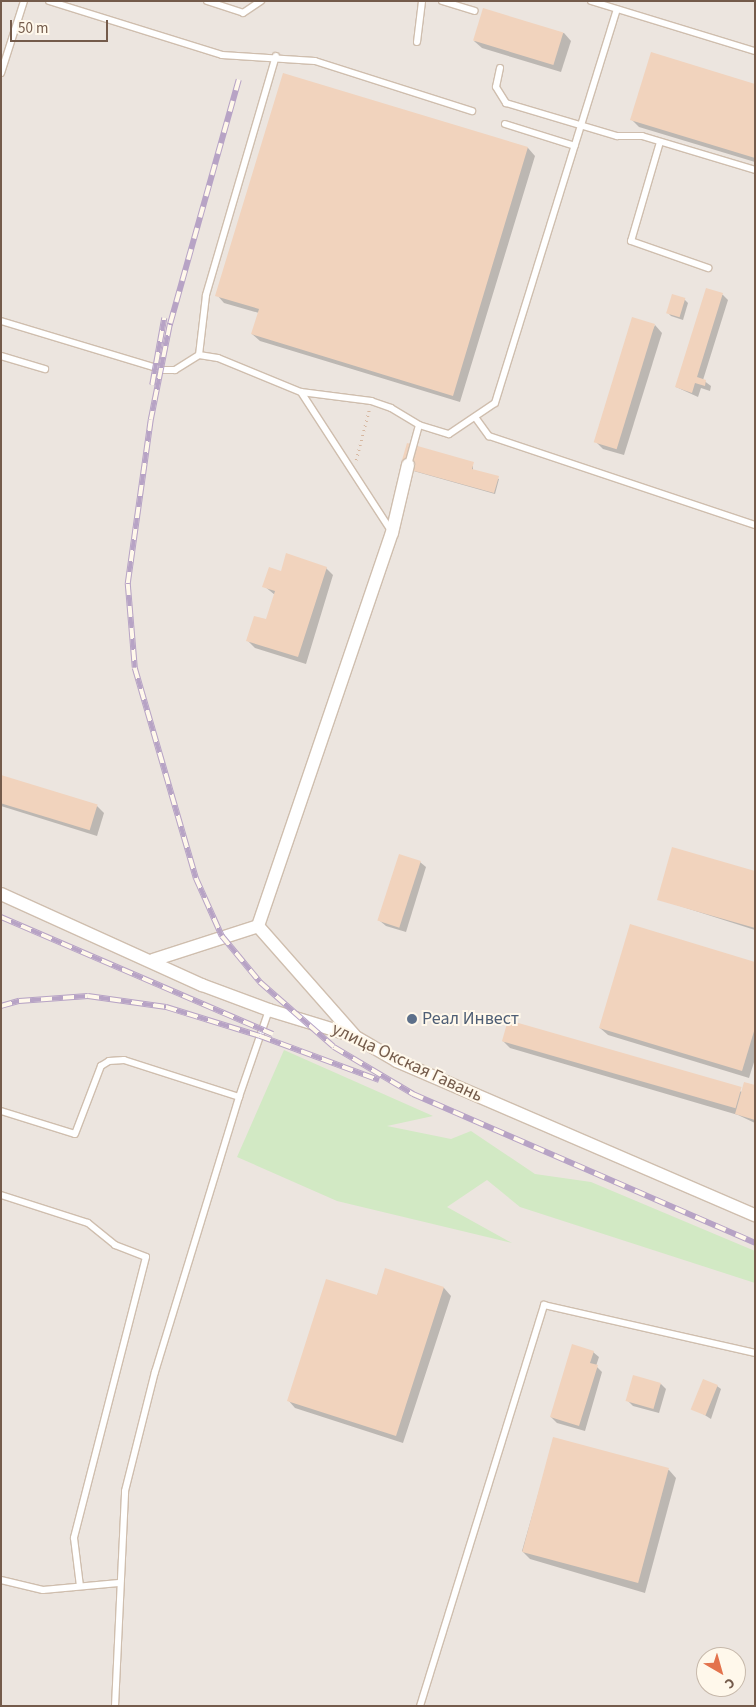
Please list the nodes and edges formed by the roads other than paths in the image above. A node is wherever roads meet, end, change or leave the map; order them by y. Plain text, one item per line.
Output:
1 (24, 1) edge
2 (49, 1) edge
3 (206, 1) edge
4 (261, 1) edge
5 (422, 1) edge
6 (442, 1) edge
7 (591, 1) edge
8 (617, 9) junction
9 (474, 10) dead end
10 (418, 42) dead end
11 (755, 51) edge
12 (276, 56) junction
13 (500, 68) dead end
14 (1, 73) edge
15 (472, 111) dead end
16 (505, 124) dead end
17 (581, 126) junction
18 (660, 142) junction
19 (575, 146) junction
20 (755, 170) edge
21 (708, 268) dead end
22 (1, 321) edge
23 (199, 355) junction
24 (1, 356) edge
25 (45, 369) dead end
26 (301, 392) junction
27 (475, 417) junction
28 (418, 426) junction
29 (408, 465) joint
30 (755, 525) edge
31 (392, 533) junction
32 (1, 894) edge
33 (258, 926) junction
34 (153, 960) junction
35 (269, 1010) junction
36 (354, 1036) junction
37 (239, 1097) junction
38 (1, 1111) edge
39 (1, 1195) edge
40 (755, 1215) edge
41 (755, 1353) edge
42 (1, 1580) edge
43 (119, 1583) junction
44 (80, 1586) junction
45 (115, 1706) edge
46 (420, 1706) edge

1 - 14 lane
2 - 12 lane
3 - 4 lane
5 - 10 lane
6 - 9 lane
7 - 8 lane
8 - 11 lane
8 - 17 lane
12 - 15 lane
12 - 23 lane
13 - 17 lane
16 - 19 lane
17 - 18 lane
17 - 19 lane
18 - 20 lane
18 - 21 lane
19 - 27 lane
22 - 23 lane
23 - 26 lane
24 - 25 lane
26 - 28 lane
26 - 31 lane
27 - 28 lane
27 - 30 lane
28 - 29 lane
29 - 31 street
31 - 33 street
32 - 34 street, улица Окская Гавань
33 - 34 street
33 - 36 street
34 - 35 street, улица Окская Гавань
35 - 36 street, улица Окская Гавань
35 - 37 lane
36 - 40 street, улица Окская Гавань
37 - 38 lane
37 - 43 lane
39 - 44 lane
41 - 46 lane
42 - 44 lane
43 - 44 lane
43 - 45 lane

